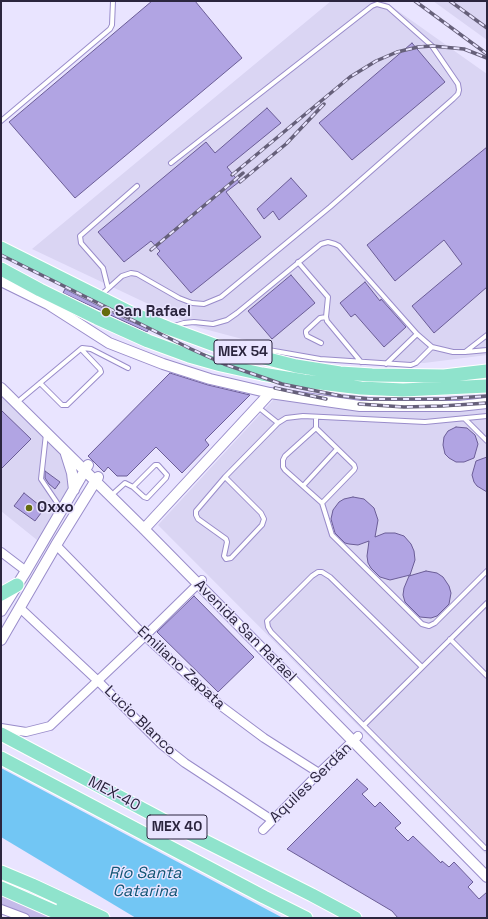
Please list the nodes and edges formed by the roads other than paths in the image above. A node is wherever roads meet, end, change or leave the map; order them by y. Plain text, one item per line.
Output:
1 (113, 1) edge
2 (1, 121) edge
3 (171, 163) dead end
4 (138, 186) dead end
5 (1, 248) edge
6 (1, 251) edge
7 (16, 256) junction
8 (298, 262) junction
9 (1, 269) edge
10 (1, 281) edge
11 (104, 292) junction
12 (48, 304) junction
13 (326, 316) junction
14 (97, 318) junction
15 (168, 328) junction
16 (417, 334) junction
17 (487, 335) edge
18 (321, 343) dead end
19 (432, 347) junction
20 (81, 349) junction
21 (487, 350) edge
22 (238, 351) junction
23 (465, 352) junction
24 (361, 362) junction
25 (386, 364) junction
26 (128, 368) dead end
27 (487, 371) edge
28 (1, 380) edge
29 (40, 383) junction
30 (487, 386) edge
31 (1, 388) edge
32 (270, 393) junction
33 (21, 399) junction
34 (487, 403) edge
35 (258, 407) junction
36 (487, 416) edge
37 (316, 417) junction
38 (465, 419) junction
39 (278, 423) junction
40 (316, 428) junction
41 (46, 433) junction
42 (487, 441) edge
43 (338, 449) junction
44 (64, 451) junction
45 (86, 468) junction
46 (225, 477) junction
47 (97, 479) junction
48 (303, 486) junction
49 (133, 487) junction
50 (74, 490) junction
51 (87, 495) junction
52 (113, 495) junction
53 (322, 503) junction
54 (62, 510) junction
55 (146, 528) junction
56 (56, 545) junction
57 (1, 552) edge
58 (26, 571) junction
59 (487, 571) edge
60 (200, 582) junction
61 (17, 585) junction
62 (1, 594) edge
63 (487, 603) edge
64 (20, 608) junction
65 (1, 610) edge
66 (145, 636) junction
67 (450, 639) junction
68 (1, 640) edge
69 (422, 667) junction
70 (487, 676) edge
71 (98, 681) junction
72 (364, 725) junction
73 (1, 728) edge
74 (1, 734) edge
75 (356, 738) junction
76 (1, 758) edge
77 (319, 773) junction
78 (272, 820) junction
79 (263, 830) dead end
80 (485, 848) dead end
81 (487, 867) edge
82 (1, 872) edge
83 (487, 877) edge
84 (32, 885) junction
85 (1, 888) edge
86 (1, 909) edge
87 (24, 918) edge
88 (69, 918) edge
89 (80, 918) edge
90 (103, 918) edge
91 (306, 918) edge
92 (355, 918) edge

1 - 2 lane
3 - 11 lane
4 - 11 lane
5 - 7 highway, MEX 54
6 - 7 highway
7 - 11 highway, MEX 54
8 - 13 lane
8 - 15 lane
8 - 16 lane
9 - 14 highway, MEX 54
10 - 12 street
11 - 15 highway, MEX 54
12 - 14 highway
12 - 32 street
13 - 18 lane
13 - 24 lane
14 - 30 highway, MEX 54
15 - 22 highway, MEX 54
16 - 19 lane
16 - 25 lane
17 - 23 lane
19 - 23 lane
19 - 25 lane
20 - 26 lane
20 - 29 lane
20 - 29 lane
21 - 23 lane
22 - 24 lane
22 - 27 highway, MEX 54
24 - 25 lane
28 - 33 street, Avenida San Rafael
29 - 33 lane
31 - 41 street, Avenida San Rafael
32 - 34 street
32 - 35 street
33 - 45 street, Avenida San Rafael
35 - 39 lane
35 - 55 street
36 - 38 lane
37 - 38 lane
37 - 39 lane
37 - 40 lane
38 - 42 lane
39 - 46 lane
40 - 43 lane
40 - 48 lane
41 - 44 street, Avenida San Rafael
41 - 54 lane
43 - 48 lane
43 - 53 lane
44 - 45 street, Avenida San Rafael
44 - 50 street
45 - 47 street, Avenida San Rafael
45 - 50 street
46 - 46 lane
47 - 51 street
47 - 52 street, Avenida San Rafael
48 - 53 lane
49 - 49 lane
49 - 52 lane
50 - 54 street
51 - 52 street
51 - 56 street
52 - 55 street, Avenida San Rafael
53 - 59 lane
54 - 58 street
55 - 60 street, Avenida San Rafael
56 - 64 street
56 - 66 street, Emiliano Zapata
57 - 58 street
58 - 61 street
60 - 66 street
60 - 75 street, Avenida San Rafael
61 - 62 highway
61 - 65 street
63 - 67 lane
64 - 68 street
64 - 71 street, Lucio Blanco
66 - 71 street
66 - 77 street, Emiliano Zapata
67 - 69 lane
67 - 70 lane
69 - 72 lane
69 - 72 lane
71 - 73 street
71 - 78 street, Lucio Blanco
72 - 80 lane
74 - 92 highway, MEX-40 / MEX 40
75 - 77 street, Aquiles Serdán
75 - 81 street, Avenida San Rafael
75 - 83 street, Avenida San Rafael
76 - 91 highway, MEX 40
77 - 78 street, Aquiles Serdán
78 - 79 street, Aquiles Serdán
82 - 84 highway
84 - 89 highway
84 - 90 highway
85 - 88 highway
86 - 87 street

